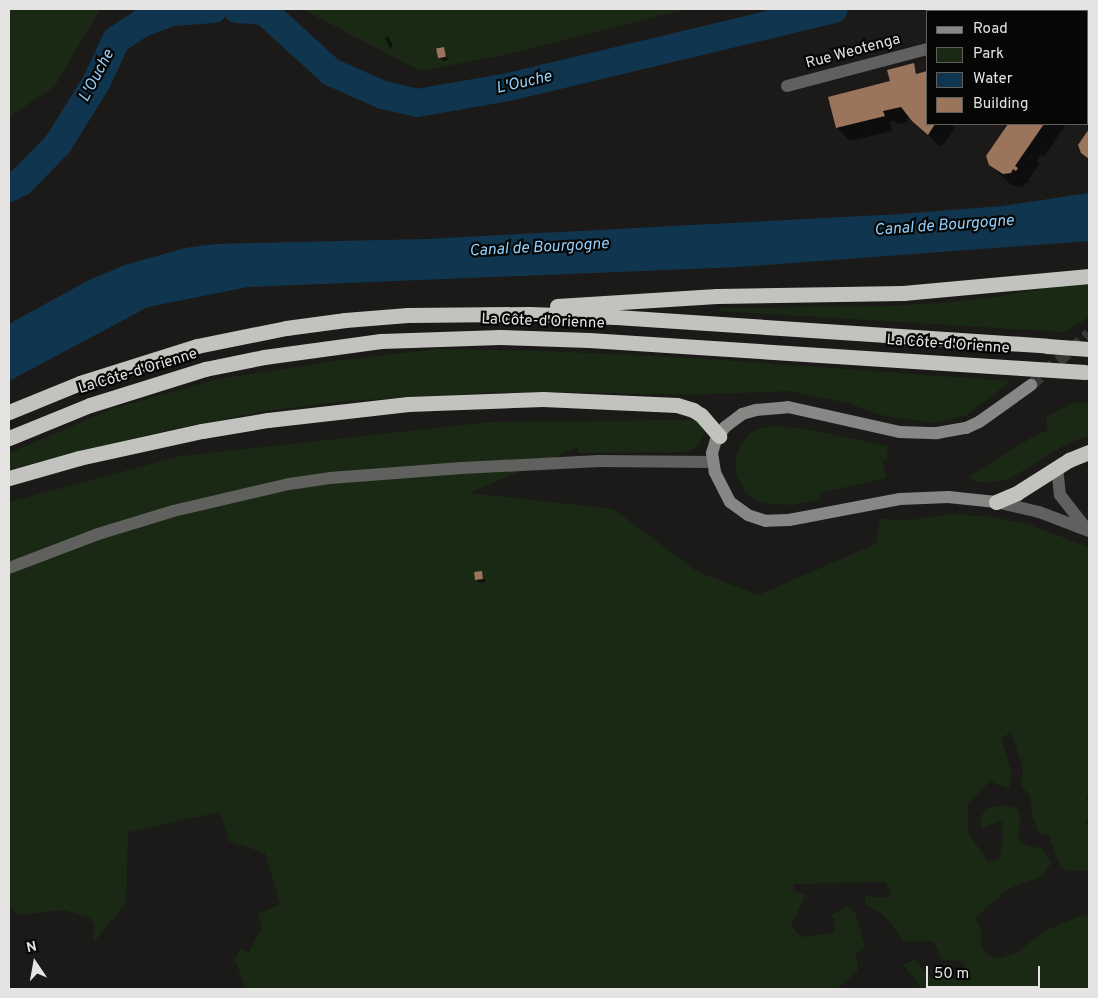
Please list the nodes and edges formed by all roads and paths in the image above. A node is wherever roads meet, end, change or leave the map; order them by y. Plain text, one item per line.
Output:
1 (926, 49) edge
2 (787, 86) dead end
3 (1089, 276) edge
4 (408, 316) junction
5 (1089, 349) edge
6 (1087, 373) edge
7 (1031, 384) tunnel mouth
8 (9, 412) edge
9 (719, 436) junction
10 (9, 438) edge
11 (1089, 452) edge
12 (712, 462) junction
13 (1057, 467) junction
14 (9, 478) edge
15 (996, 502) junction
16 (1089, 531) edge
17 (9, 568) edge

1 - 2 street, Rue Weotenga
3 - 4 highway
4 - 5 highway, La Côte-d'Orienne, bridge
4 - 8 highway, La Côte-d'Orienne
6 - 10 highway, La Côte-d'Orienne, bridge
7 - 9 main road
9 - 12 main road
9 - 14 highway
11 - 13 highway
12 - 15 main road
12 - 17 street
13 - 15 highway
13 - 16 street
15 - 16 street

